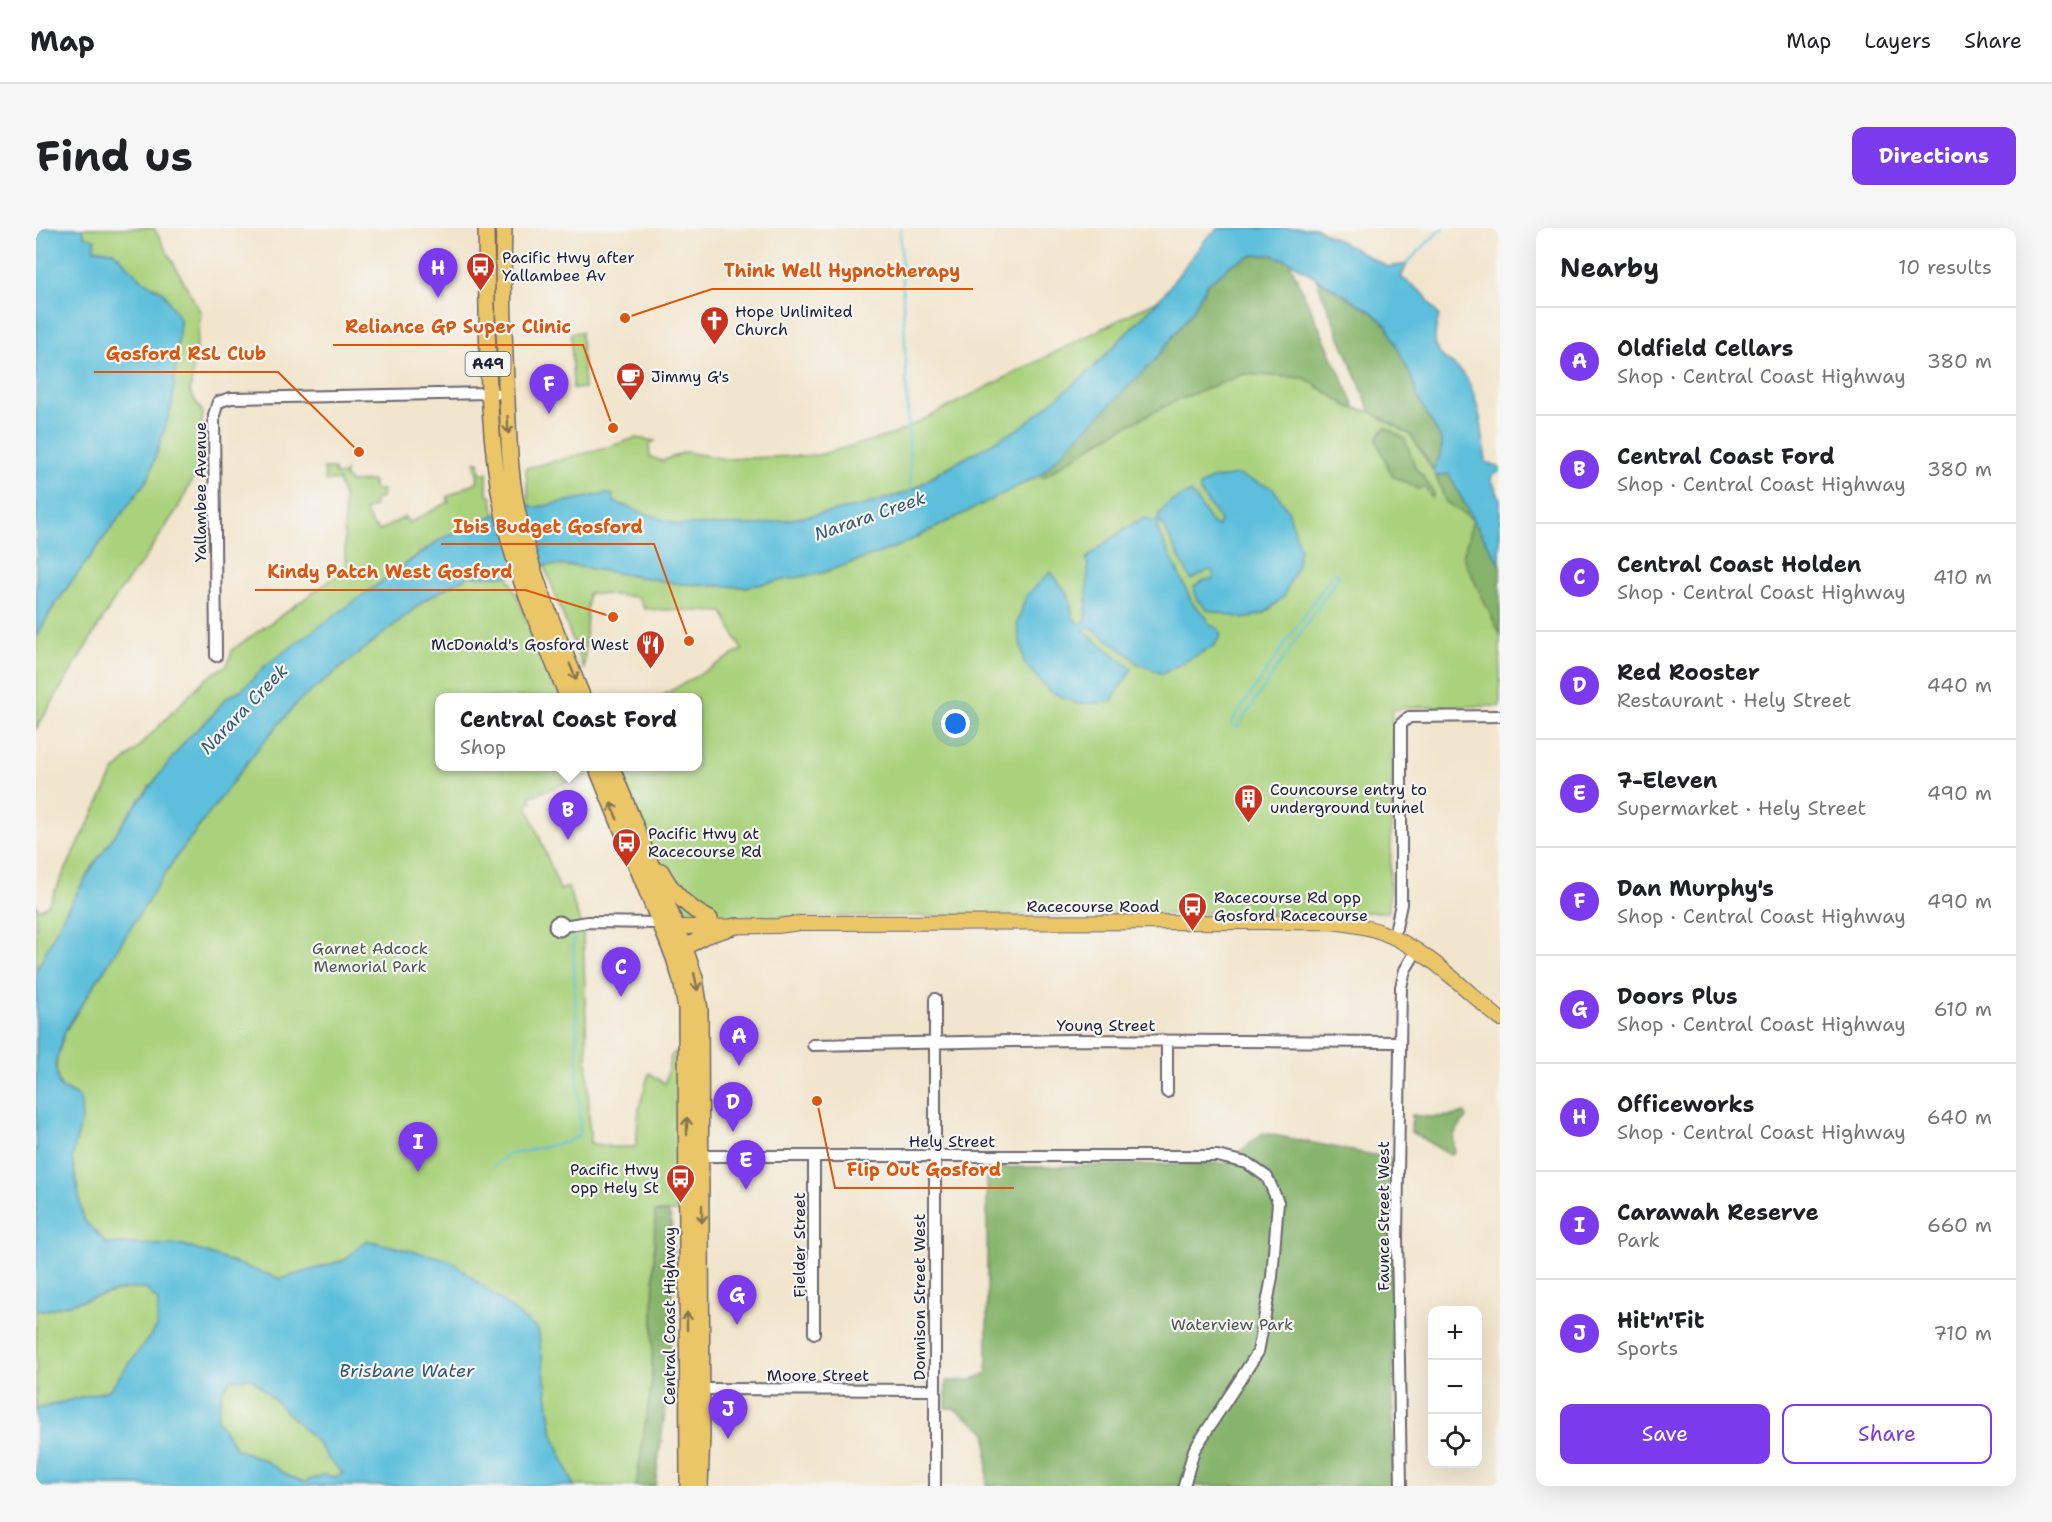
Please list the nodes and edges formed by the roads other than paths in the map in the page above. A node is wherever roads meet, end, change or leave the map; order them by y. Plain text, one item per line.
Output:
1 (486, 228) edge
2 (504, 228) edge
3 (489, 393) junction
4 (507, 396) junction
5 (509, 505) junction
6 (528, 578) junction
7 (216, 656) dead end
8 (566, 693) edge
9 (581, 693) edge
10 (1500, 716) edge
11 (598, 771) edge
12 (613, 771) edge
13 (627, 804) junction
14 (710, 920) junction
15 (800, 923) junction
16 (670, 924) junction
17 (564, 926) dead end
18 (736, 926) junction
19 (1394, 938) junction
20 (685, 948) junction
21 (1417, 950) junction
22 (935, 999) dead end
23 (1500, 1019) edge
24 (1167, 1041) junction
25 (935, 1042) junction
26 (1400, 1042) junction
27 (813, 1045) dead end
28 (1167, 1092) dead end
29 (694, 1156) junction
30 (814, 1156) junction
31 (933, 1156) junction
32 (814, 1333) dead end
33 (687, 1379) junction
34 (702, 1389) junction
35 (935, 1390) junction
36 (702, 1435) junction
37 (680, 1486) edge
38 (688, 1486) edge
39 (700, 1486) edge
40 (705, 1486) edge
41 (935, 1486) edge
42 (1184, 1486) edge
43 (1401, 1486) edge

1 - 3 highway, A49
2 - 4 highway, A49
3 - 4 street, Yallambee Avenue
3 - 5 highway, A49
3 - 7 street, Yallambee Avenue
4 -> 5 highway, A49
5 - 6 highway, A49
6 - 8 highway, A49
6 -> 9 highway, A49
10 - 19 street
16 -> 11 highway, Central Coast Highway
12 - 13 highway, Central Coast Highway
13 - 14 highway
13 - 16 highway, Central Coast Highway
14 - 15 main road, Racecourse Road
14 - 16 main road, Racecourse Road
15 - 18 main road, Racecourse Road
15 - 19 main road, Racecourse Road
16 - 17 street
16 - 18 main road, Racecourse Road
16 - 20 highway, Central Coast Highway
29 -> 16 highway, Central Coast Highway
18 - 20 highway
19 - 21 main road, Racecourse Road
20 -> 29 highway, Central Coast Highway
21 - 23 main road, Racecourse Road
21 - 26 street, Faunce Street West
22 - 25 street, Donnison Street West
24 - 25 street, Young Street
24 - 26 street, Young Street
24 - 28 street
25 - 27 street, Young Street
25 - 31 street, Donnison Street West
26 - 43 street, Faunce Street West
29 - 30 street, Hely Street
33 -> 29 highway, Central Coast Highway
29 -> 34 highway, Central Coast Highway
30 - 31 street, Hely Street
30 - 32 street, Fielder Street
31 - 35 street, Donnison Street West
31 - 42 street, Hely Street
33 - 37 highway
33 - 38 highway, Central Coast Highway
34 - 35 street, Moore Street
34 - 36 highway, Central Coast Highway
35 - 41 street, Donnison Street West
36 - 39 highway, Central Coast Highway
36 - 40 highway

